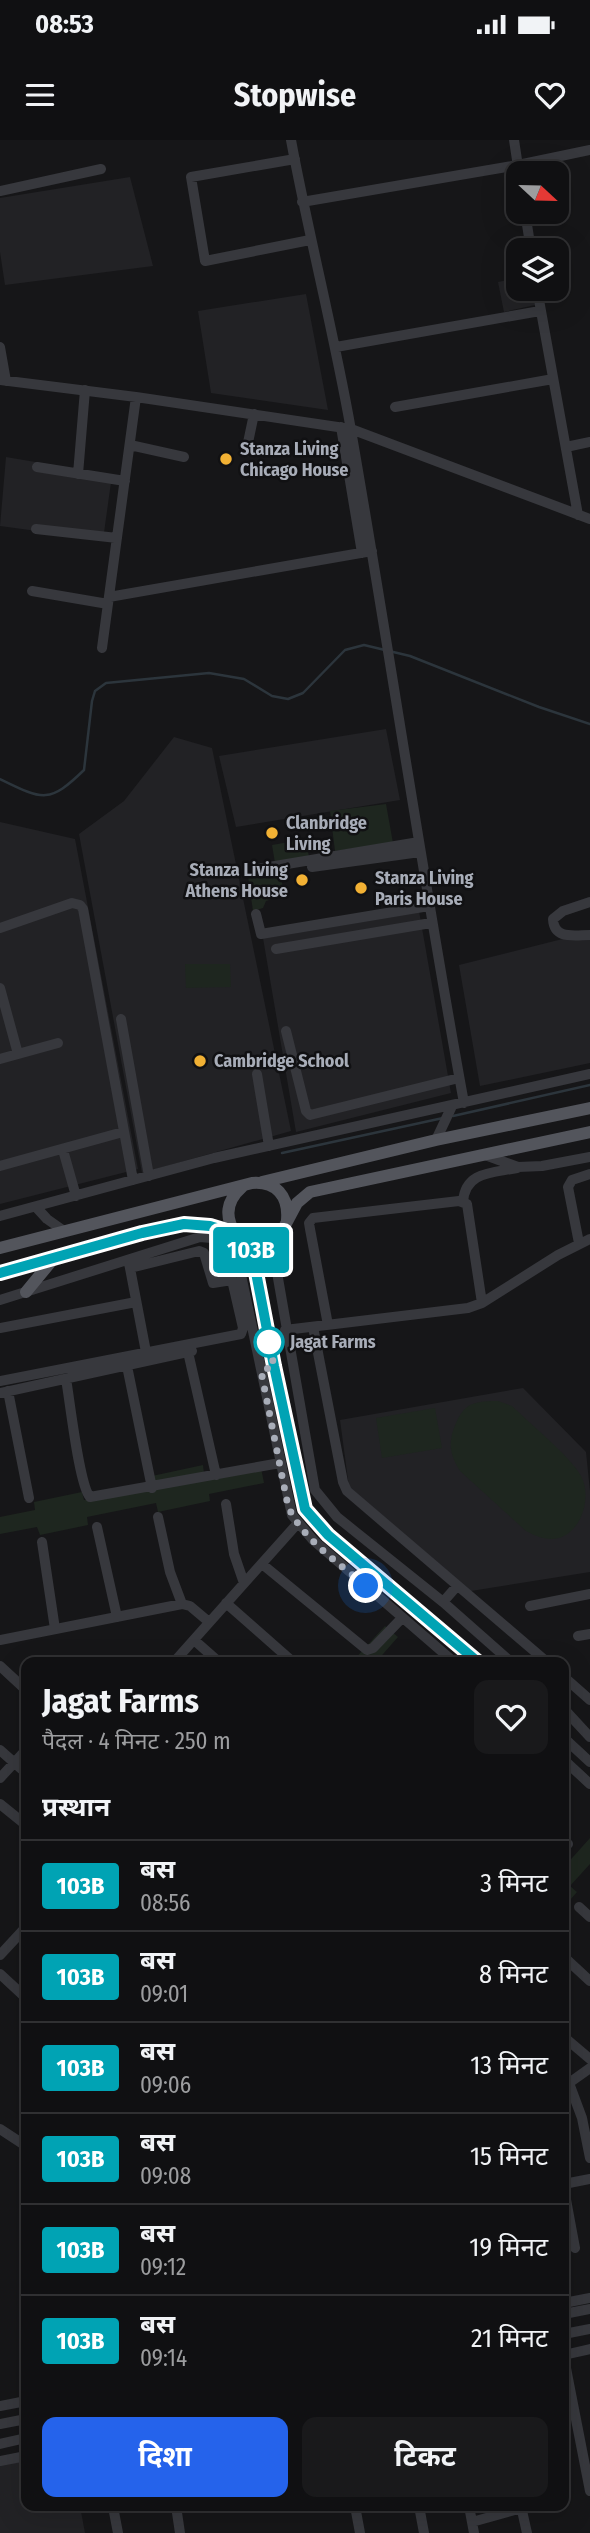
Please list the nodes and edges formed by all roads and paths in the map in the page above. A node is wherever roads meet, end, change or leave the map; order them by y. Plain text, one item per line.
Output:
1 (291, 140) edge
2 (514, 140) edge
3 (590, 150) edge
4 (295, 159) junction
5 (518, 161) edge
6 (549, 161) edge
7 (101, 169) dead end
8 (506, 171) edge
9 (0, 191) edge
10 (302, 202) junction
11 (310, 240) junction
12 (539, 301) edge
13 (540, 310) junction
14 (0, 347) edge
15 (336, 347) junction
16 (553, 379) junction
17 (3, 381) edge
18 (85, 390) junction
19 (136, 397) junction
20 (395, 407) dead end
21 (254, 414) junction
22 (346, 428) junction
23 (590, 442) edge
24 (130, 445) junction
25 (566, 447) junction
26 (246, 452) dead end
27 (184, 457) dead end
28 (37, 467) dead end
29 (78, 474) junction
30 (125, 481) junction
31 (578, 515) junction
32 (590, 519) edge
33 (36, 529) dead end
34 (117, 538) junction
35 (367, 552) junction
36 (32, 592) dead end
37 (108, 600) junction
38 (102, 648) dead end
39 (420, 847) junction
40 (312, 867) dead end
41 (257, 869) dead end
42 (590, 902) edge
43 (429, 906) junction
44 (256, 914) dead end
45 (431, 923) junction
46 (0, 928) edge
47 (590, 935) edge
48 (276, 949) dead end
49 (0, 988) edge
50 (121, 1020) dead end
51 (286, 1031) dead end
52 (58, 1043) dead end
53 (18, 1054) junction
54 (0, 1059) edge
55 (257, 1074) dead end
56 (590, 1074) edge
57 (459, 1078) junction
58 (464, 1103) junction
59 (590, 1108) edge
60 (450, 1110) junction
61 (124, 1132) junction
62 (590, 1132) edge
63 (438, 1135) junction
64 (269, 1146) junction
65 (63, 1150) junction
66 (483, 1154) junction
67 (590, 1157) edge
68 (577, 1160) junction
69 (0, 1166) edge
70 (518, 1167) junction
71 (584, 1175) edge
72 (149, 1176) junction
73 (133, 1180) junction
74 (262, 1182) junction
75 (242, 1187) junction
76 (76, 1196) junction
77 (463, 1202) junction
78 (36, 1207) junction
79 (0, 1216) edge
80 (287, 1220) junction
81 (64, 1231) junction
82 (281, 1233) junction
83 (236, 1234) junction
84 (590, 1239) edge
85 (248, 1242) junction
86 (579, 1242) junction
87 (0, 1248) edge
88 (54, 1258) junction
89 (129, 1264) junction
90 (0, 1273) edge
91 (26, 1292) junction
92 (0, 1300) edge
93 (136, 1302) junction
94 (482, 1303) junction
95 (328, 1325) junction
96 (313, 1327) junction
97 (0, 1328) edge
98 (285, 1330) junction
99 (254, 1338) junction
100 (146, 1352) junction
101 (188, 1352) junction
102 (127, 1366) junction
103 (274, 1366) junction
104 (261, 1371) junction
105 (66, 1379) junction
106 (0, 1381) edge
107 (4, 1392) edge
108 (280, 1463) junction
109 (216, 1475) junction
110 (152, 1488) junction
111 (29, 1498) dead end
112 (226, 1504) dead end
113 (158, 1517) dead end
114 (298, 1523) junction
115 (97, 1527) dead end
116 (42, 1542) dead end
117 (262, 1564) junction
118 (244, 1583) junction
119 (457, 1586) junction
120 (590, 1594) edge
121 (443, 1602) junction
122 (226, 1603) junction
123 (182, 1604) junction
124 (530, 1606) dead end
125 (117, 1617) junction
126 (402, 1618) junction
127 (209, 1622) junction
128 (55, 1629) junction
129 (590, 1634) edge
130 (578, 1636) dead end
131 (0, 1640) edge
132 (194, 1640) junction
133 (179, 1657) edge
134 (213, 1657) edge
135 (287, 1657) edge
136 (448, 1657) edge
137 (472, 1657) edge
138 (505, 1657) edge
139 (541, 1657) edge
140 (0, 1666) edge
141 (569, 1681) edge
142 (21, 1685) edge
143 (590, 1700) edge
144 (569, 1713) edge
145 (590, 1737) edge
146 (569, 1743) edge
147 (0, 1750) edge
148 (21, 1755) edge
149 (590, 1762) edge
150 (14, 1763) junction
151 (569, 1765) edge
152 (21, 1769) edge
153 (0, 1778) edge
154 (590, 1784) edge
155 (0, 1804) edge
156 (21, 1821) edge
157 (579, 1908) dead end
158 (590, 1917) edge
159 (21, 1932) edge
160 (0, 1955) edge
161 (569, 1962) edge
162 (0, 1974) edge
163 (590, 1981) edge
164 (21, 1993) edge
165 (569, 2041) edge
166 (590, 2059) edge
167 (590, 2068) edge
168 (569, 2081) edge
169 (569, 2089) edge
170 (587, 2126) edge
171 (0, 2129) edge
172 (21, 2143) edge
173 (590, 2158) edge
174 (590, 2179) edge
175 (569, 2185) edge
176 (569, 2214) edge
177 (575, 2248) dead end
178 (590, 2298) edge
179 (569, 2302) edge
180 (590, 2309) edge
181 (569, 2313) edge
182 (590, 2329) edge
183 (569, 2333) edge
184 (590, 2349) edge
185 (569, 2355) edge
186 (569, 2382) edge
187 (21, 2402) edge
188 (0, 2406) edge
189 (21, 2420) edge
190 (0, 2424) edge
191 (21, 2439) edge
192 (0, 2444) edge
193 (21, 2457) edge
194 (0, 2461) edge
195 (590, 2491) edge
196 (114, 2511) edge
197 (177, 2511) edge
198 (356, 2511) edge
199 (419, 2511) edge
200 (470, 2511) edge
201 (509, 2511) edge
202 (523, 2511) edge
203 (472, 2522) junction
204 (118, 2533) edge
205 (180, 2533) edge
206 (360, 2533) edge
207 (424, 2533) edge
208 (474, 2533) edge
209 (527, 2533) edge

1 - 4 street
2 - 5 street
3 - 6 street
4 - 10 street
4 - 11 street
7 - 9 street
8 - 10 street
10 - 11 street
11 - 15 street
12 - 13 street
13 - 15 street
13 - 16 street
14 - 17 street
15 - 22 street
16 - 20 street
16 - 25 street
17 - 18 street
18 - 19 street
18 - 29 street
19 - 21 street
19 - 24 street
21 - 22 street
21 - 26 street
22 - 31 street
22 - 35 street
23 - 25 street
24 - 27 street
24 - 30 street
25 - 31 street
28 - 29 street
29 - 30 street
30 - 34 street
31 - 32 street
33 - 34 street
34 - 37 street
35 - 37 street
35 - 39 street
36 - 37 street
37 - 38 street
39 - 40 street
39 - 41 street
39 - 43 street
42 - 47 street
43 - 44 street
43 - 45 street
45 - 48 street
45 - 57 street
46 - 61 street
49 - 53 street
50 - 72 street
51 - 57 street
52 - 53 street
53 - 54 street
55 - 64 street
56 - 58 street
57 - 58 street
58 - 60 street
59 - 63 main road
60 - 63 street
60 - 64 street
61 - 65 street
61 - 73 street
62 - 66 main road
63 - 74 main road
64 - 72 street
65 - 69 street
65 - 76 street
66 - 70 street
66 - 80 main road
67 - 68 street
68 - 70 street
68 - 71 street
70 - 77 street
71 - 86 street
72 - 73 street
73 - 76 street
74 - 75 main road
74 - 80 main road
75 - 81 main road
75 - 83 main road
76 - 78 street
77 - 94 street
77 - 95 street
78 - 79 street
78 - 81 street
80 - 82 main road
81 - 87 main road
82 - 85 main road
82 - 98 street
83 - 85 main road
83 - 88 main road
84 - 86 street
85 - 103 street
86 - 94 street
88 - 90 main road
88 - 91 main road
89 - 91 street
89 - 93 street
89 - 99 street
89 - 100 street
91 - 92 street
93 - 97 street
93 - 100 street
94 - 95 street
95 - 96 street
96 - 98 street
96 - 119 street
98 - 121 street
99 - 101 street
99 - 104 street
100 - 106 street
101 - 102 street
101 - 109 street
102 - 105 street
102 - 110 street
103 - 104 street
103 - 137 street
104 - 108 street
105 - 107 street
105 - 110 street
107 - 111 street
108 - 109 street
108 - 114 street
109 - 110 street
112 - 118 street
113 - 123 street
114 - 117 street
114 - 126 street
115 - 125 street
116 - 128 street
117 - 118 street
117 - 126 street
118 - 122 street
119 - 121 street
119 - 139 street
120 - 124 street
121 - 138 street
122 - 127 street
122 - 135 street
123 - 125 street
123 - 127 street
125 - 128 street
126 - 136 street
127 - 132 street
128 - 131 street
129 - 130 street
132 - 133 street
132 - 134 street
140 - 142 street
141 - 143 street
144 - 145 street
146 - 149 street
147 - 150 street
148 - 150 street
150 - 152 street
150 - 153 street
151 - 154 street
155 - 156 street
157 - 158 street
159 - 160 street
161 - 163 street
162 - 164 street
165 - 166 street
167 - 168 street
169 - 170 street
170 - 173 street
171 - 172 street
174 - 175 street
176 - 177 street
178 - 179 street
180 - 181 street
182 - 183 street
184 - 185 street
186 - 195 street
187 - 188 street
189 - 190 street
191 - 192 street
193 - 194 street
196 - 204 street
197 - 205 street
198 - 206 street
199 - 207 street
200 - 203 street
201 - 203 street
202 - 209 street
203 - 208 street

